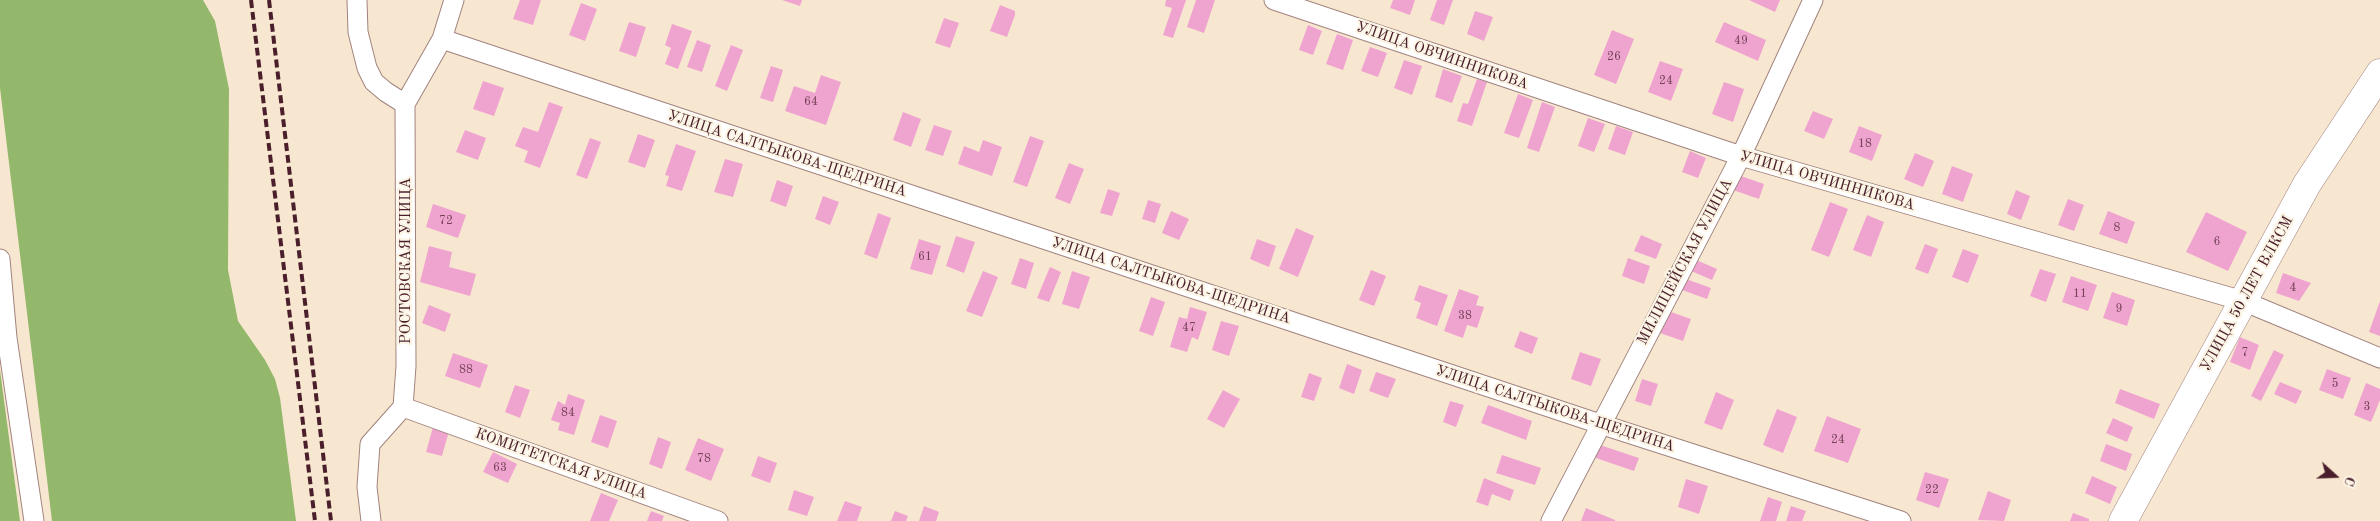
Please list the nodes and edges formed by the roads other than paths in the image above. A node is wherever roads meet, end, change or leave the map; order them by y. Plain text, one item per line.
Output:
1 (357, 0) edge
2 (454, 0) edge
3 (1274, 0) edge
4 (1813, 0) edge
5 (442, 39) junction
6 (2376, 79) edge
7 (405, 104) junction
8 (1741, 156) junction
9 (0, 259) edge
10 (2243, 301) junction
11 (2380, 358) edge
12 (403, 407) junction
13 (1600, 424) junction
14 (34, 521) edge
15 (371, 521) edge
16 (718, 521) edge
17 (1551, 521) edge
18 (1901, 521) edge
19 (2122, 521) edge

1 - 7 street
2 - 5 street, РОСТОВСКАЯ УЛИЦА
3 - 8 street, УЛИЦА ОВЧИННИКОВА
4 - 8 street, МИЛИЦЕЙСКАЯ УЛИЦА
5 - 7 street, РОСТОВСКАЯ УЛИЦА
5 - 13 street, УЛИЦА САЛТЫКОВА-ЩЕДРИНА
6 - 10 main road, УЛИЦА 50 ЛЕТ ВЛКСМ
7 - 12 street, РОСТОВСКАЯ УЛИЦА
8 - 10 street, УЛИЦА ОВЧИННИКОВА
8 - 13 street, МИЛИЦЕЙСКАЯ УЛИЦА
9 - 14 street
10 - 11 street, УЛИЦА ОВЧИННИКОВА
10 - 19 main road, УЛИЦА 50 ЛЕТ ВЛКСМ
12 - 15 street
12 - 16 street, КОМИТЕТСКАЯ УЛИЦА
13 - 17 street, МИЛИЦЕЙСКАЯ УЛИЦА
13 - 18 street, УЛИЦА САЛТЫКОВА-ЩЕДРИНА

